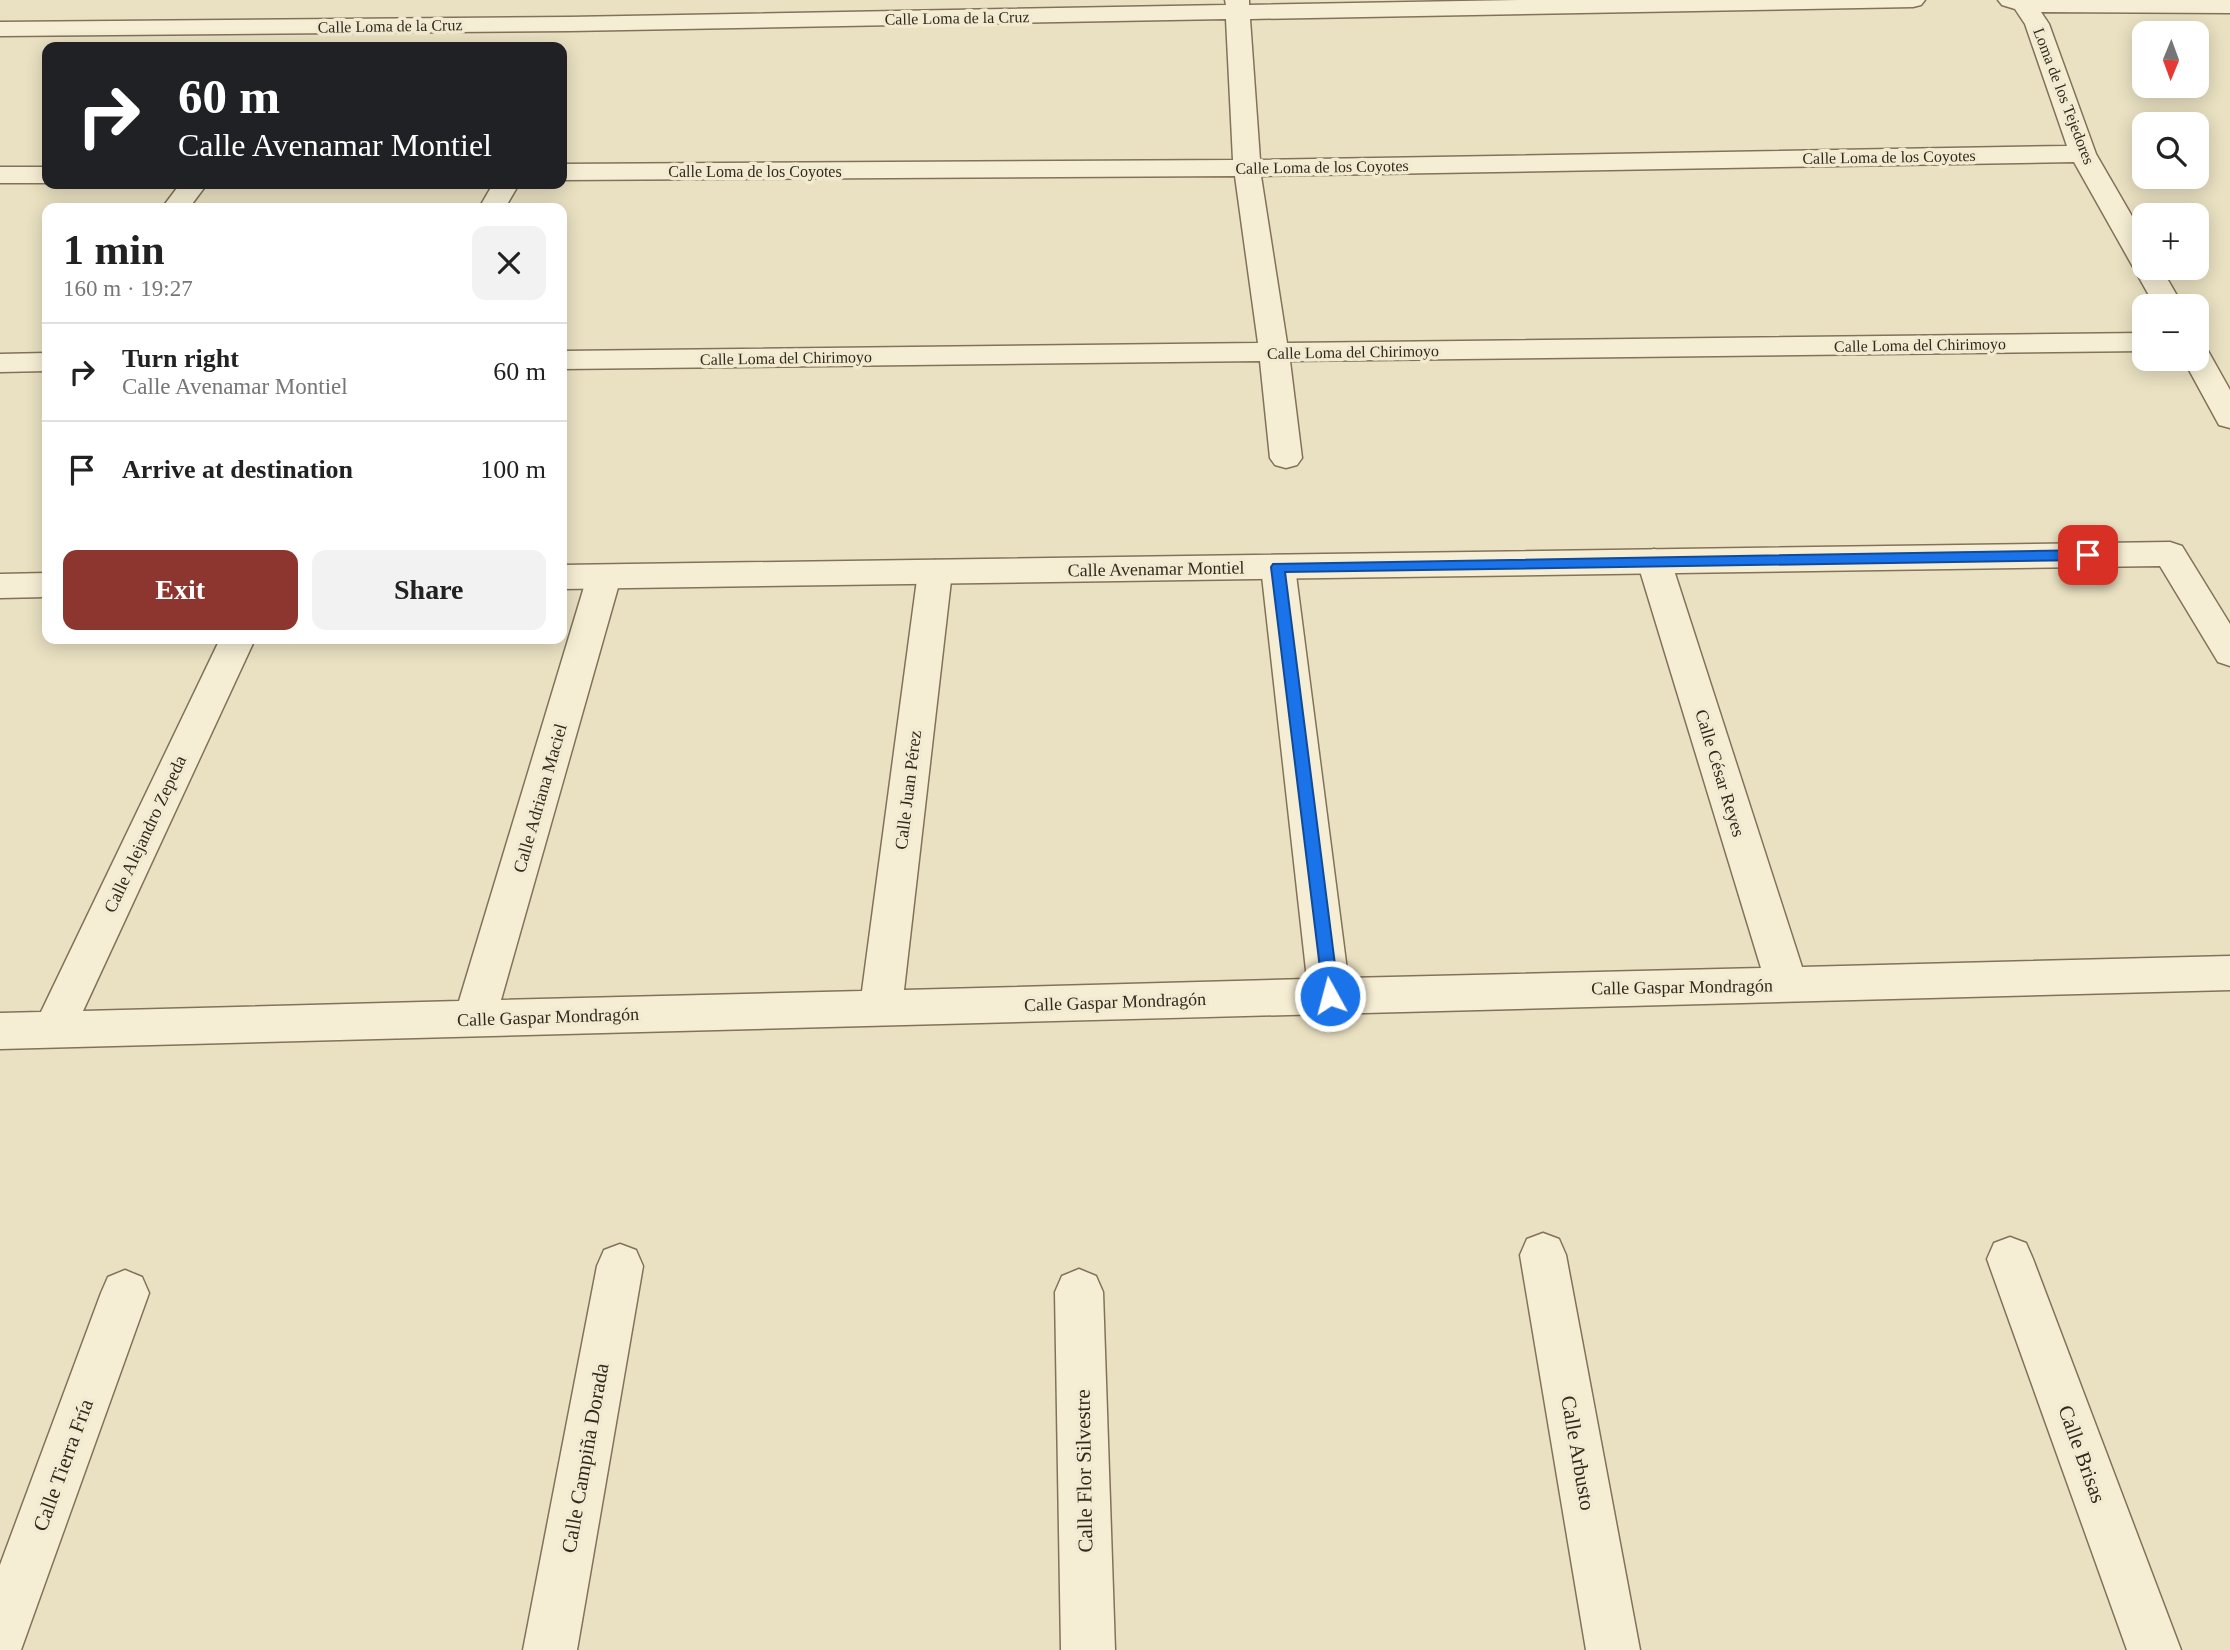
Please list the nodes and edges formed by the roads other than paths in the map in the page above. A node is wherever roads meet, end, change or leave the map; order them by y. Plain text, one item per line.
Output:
1 (332, 0) edge
2 (583, 0) edge
3 (1913, 0) edge
4 (2018, 1) edge
5 (2230, 6) edge
6 (1237, 7) edge
7 (569, 24) junction
8 (312, 27) junction
9 (0, 29) edge
10 (300, 42) edge
11 (562, 42) edge
12 (2082, 154) junction
13 (1247, 168) junction
14 (567, 172) edge
15 (0, 175) edge
16 (42, 175) edge
17 (2132, 241) edge
18 (2132, 342) edge
19 (1274, 353) junction
20 (567, 360) edge
21 (42, 362) edge
22 (0, 363) edge
23 (2205, 371) edge
24 (2230, 418) edge
25 (1286, 458) dead end
26 (1654, 561) junction
27 (1278, 567) junction
28 (935, 572) junction
29 (567, 577) edge
30 (604, 577) junction
31 (42, 585) edge
32 (0, 586) edge
33 (235, 644) edge
34 (2230, 653) edge
35 (2230, 973) edge
36 (1787, 984) junction
37 (1330, 996) junction
38 (881, 1008) junction
39 (475, 1019) junction
40 (53, 1030) junction
41 (0, 1031) edge
42 (1543, 1255) dead end
43 (2010, 1259) dead end
44 (620, 1266) dead end
45 (1079, 1292) dead end
46 (125, 1293) dead end
47 (0, 1637) edge
48 (550, 1650) edge
49 (1088, 1650) edge
50 (1613, 1650) edge
51 (2154, 1650) edge

1 - 8 street
2 - 7 street
3 - 6 street, Calle Loma de la Cruz
4 - 5 street
4 - 12 street, Loma de los Tejedores
6 - 7 street, Calle Loma de la Cruz
6 - 13 street
7 - 8 street, Calle Loma de la Cruz
7 - 11 street
8 - 9 street, Calle Loma de la Cruz
8 - 10 street
12 - 13 street, Calle Loma de los Coyotes
12 - 17 street, Loma de los Tejedores
13 - 14 street, Calle Loma de los Coyotes
13 - 19 street
15 - 16 street
18 - 19 street, Calle Loma del Chirimoyo
19 - 20 street, Calle Loma del Chirimoyo
19 - 25 street
21 - 22 street
23 - 24 street
26 - 27 street, Calle Avenamar Montiel
26 - 34 street, Calle Avenamar Montiel
26 - 36 street, Calle César Reyes
27 - 28 street, Calle Avenamar Montiel
27 - 37 street
28 - 30 street, Calle Avenamar Montiel
28 - 38 street, Calle Juan Pérez
29 - 30 street, Calle Avenamar Montiel
30 - 39 street, Calle Adriana Maciel
31 - 32 street
33 - 40 street, Calle Alejandro Zepeda
35 - 36 street, Calle Gaspar Mondragón
36 - 37 street, Calle Gaspar Mondragón
37 - 38 street, Calle Gaspar Mondragón
38 - 39 street, Calle Gaspar Mondragón
39 - 40 street, Calle Gaspar Mondragón
40 - 41 street, Calle Gaspar Mondragón
42 - 50 street, Calle Arbusto
43 - 51 street, Calle Brisas
44 - 48 street, Calle Campiña Dorada
45 - 49 street, Calle Flor Silvestre
46 - 47 street, Calle Tierra Fría

